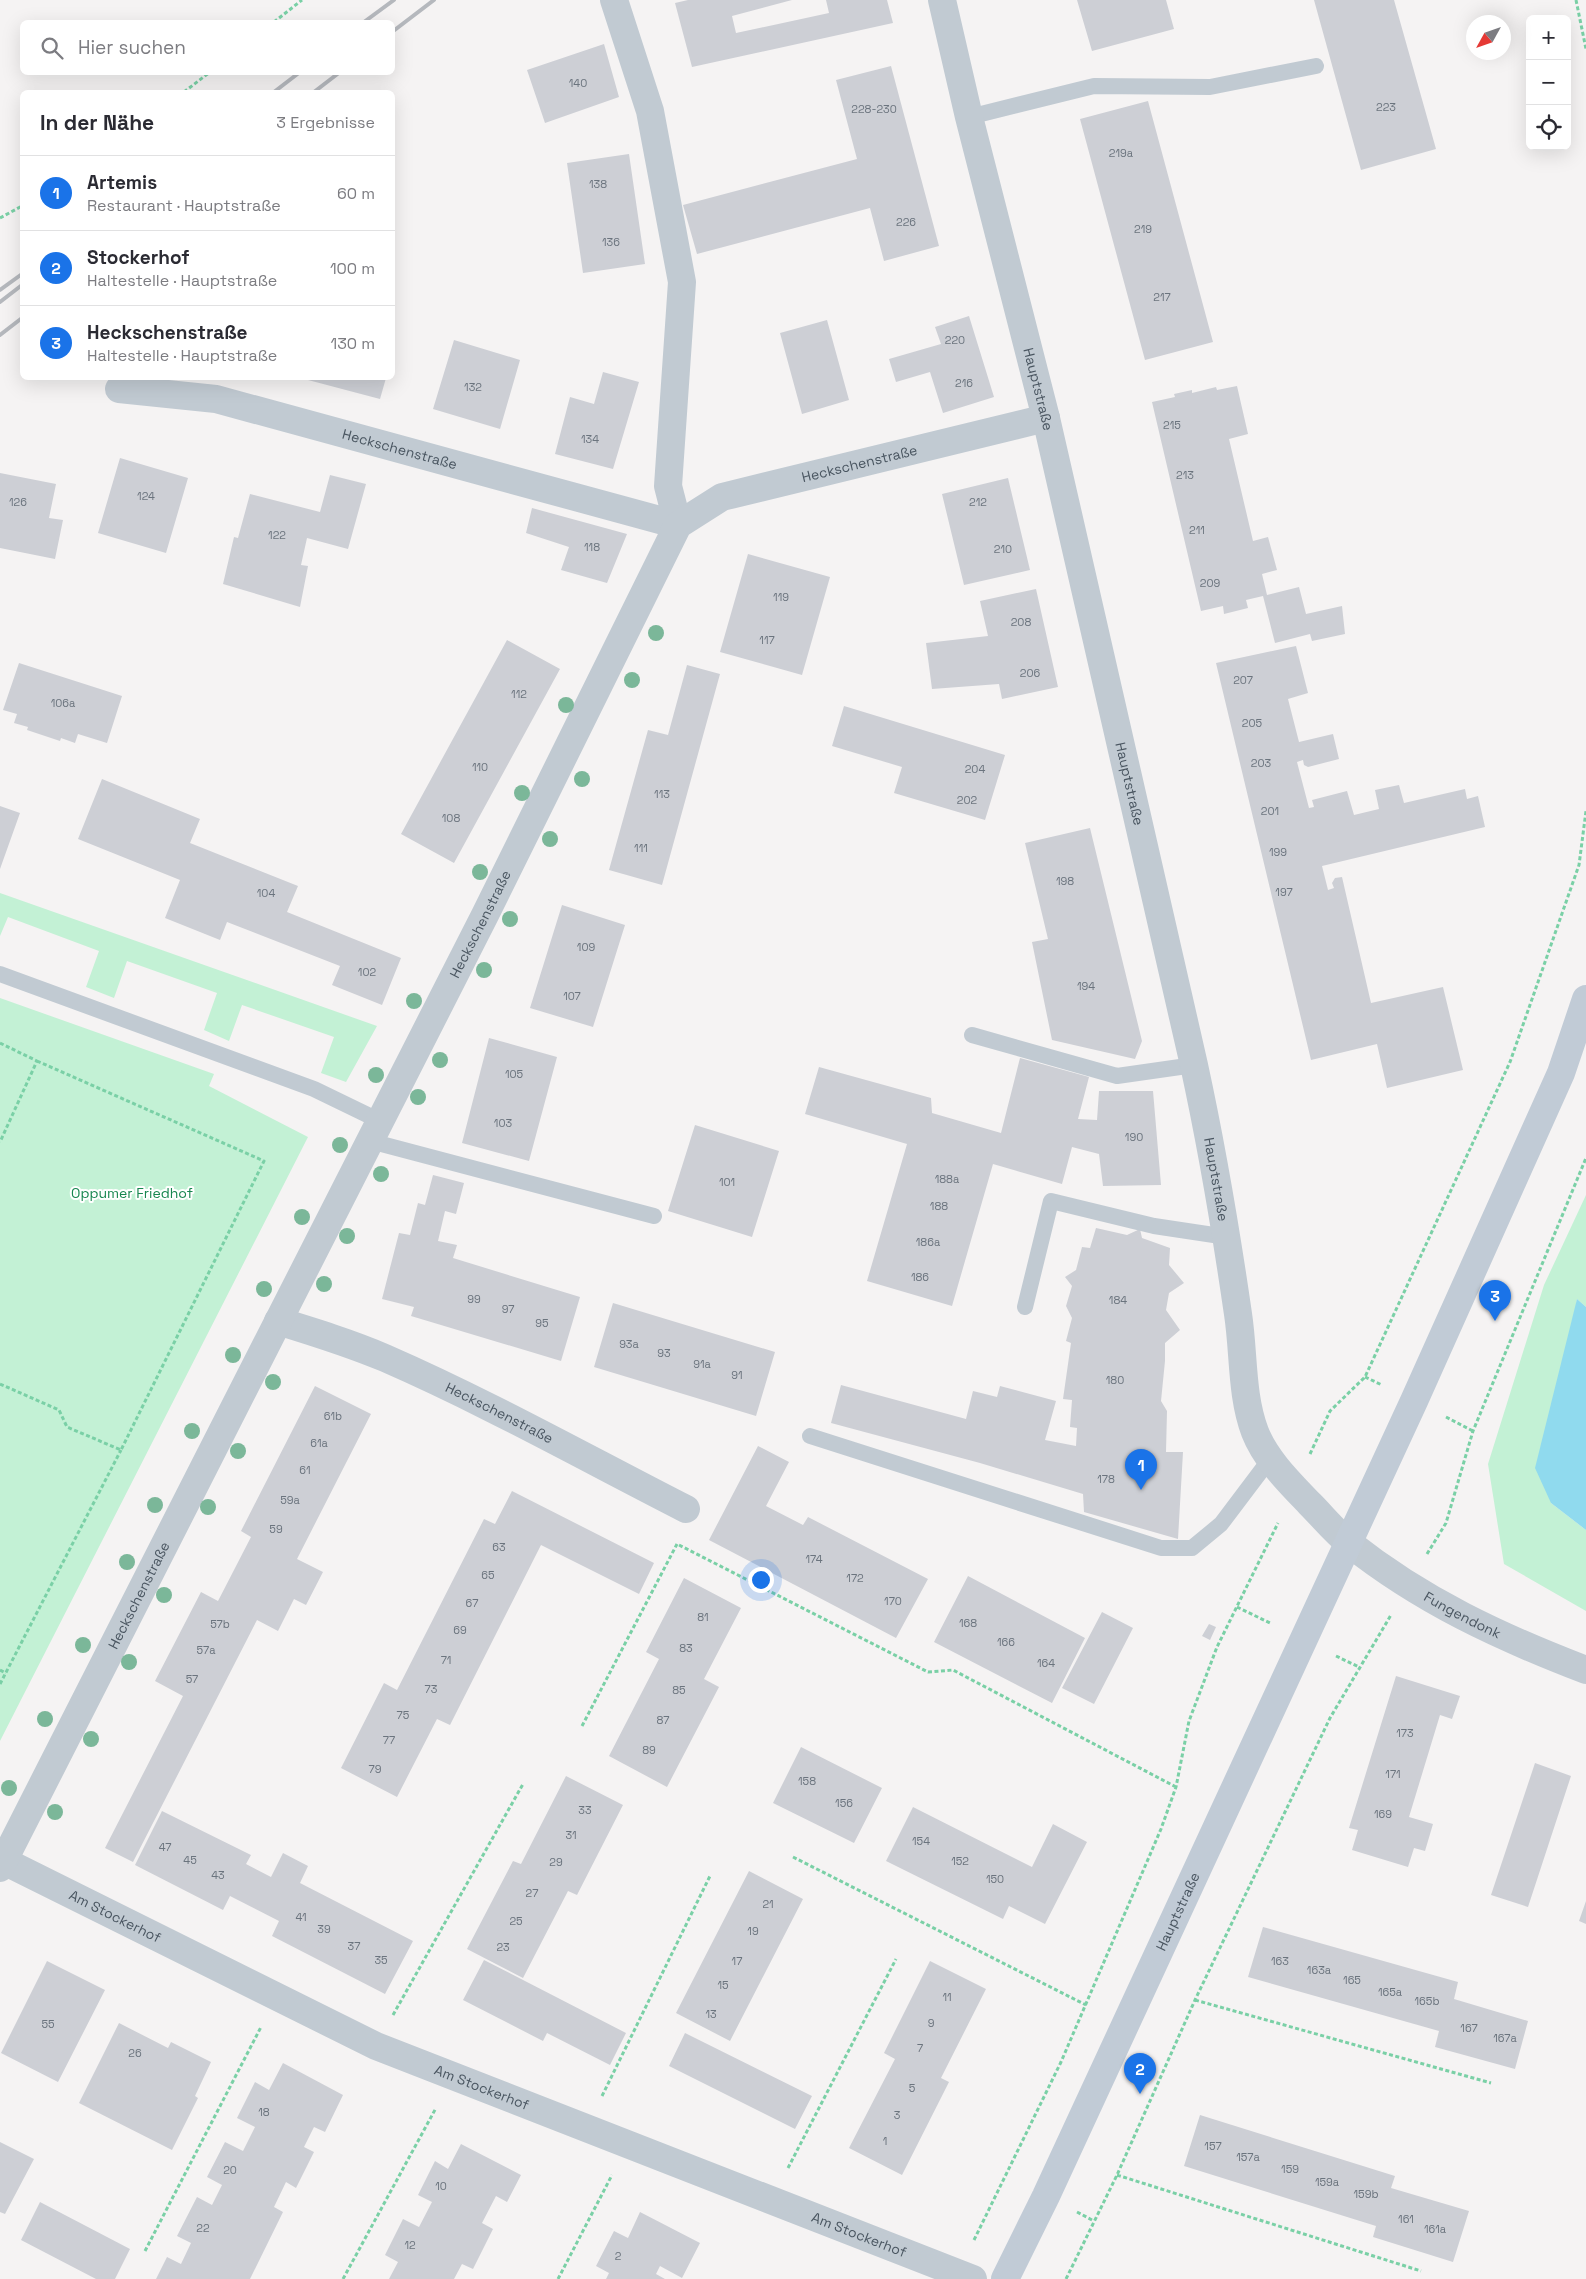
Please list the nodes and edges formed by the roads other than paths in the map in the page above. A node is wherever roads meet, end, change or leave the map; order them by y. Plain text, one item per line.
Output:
1 (614, 0) edge
2 (942, 0) edge
3 (1316, 66) dead end
4 (969, 116) junction
5 (119, 389) dead end
6 (1046, 418) junction
7 (678, 524) junction
8 (0, 974) edge
9 (1586, 999) edge
10 (972, 1036) dead end
11 (1194, 1065) junction
12 (375, 1131) junction
13 (654, 1216) dead end
14 (1227, 1237) junction
15 (1025, 1307) dead end
16 (278, 1321) junction
17 (810, 1436) dead end
18 (1270, 1459) junction
19 (686, 1509) road end
20 (1348, 1542) junction
21 (1586, 1670) edge
22 (2, 1865) edge
23 (966, 2276) edge
24 (1005, 2279) edge

1 - 7 street
2 - 4 street, Hauptstraße
3 - 4 lane
4 - 6 street, Hauptstraße
5 - 7 street, Heckschenstraße
6 - 7 street, Heckschenstraße
6 - 11 street, Hauptstraße
7 - 12 street, Heckschenstraße
8 - 12 lane
9 - 20 main road, Hauptstraße
10 - 11 lane
11 - 14 street, Hauptstraße
12 - 13 lane
12 - 16 street, Heckschenstraße
14 - 15 lane
14 - 18 street, Hauptstraße
16 - 19 street, Heckschenstraße
16 - 22 street, Heckschenstraße
17 - 18 lane
18 - 20 street, Hauptstraße
20 - 21 street, Fungendonk
20 - 24 main road, Hauptstraße
22 - 23 street, Am Stockerhof

